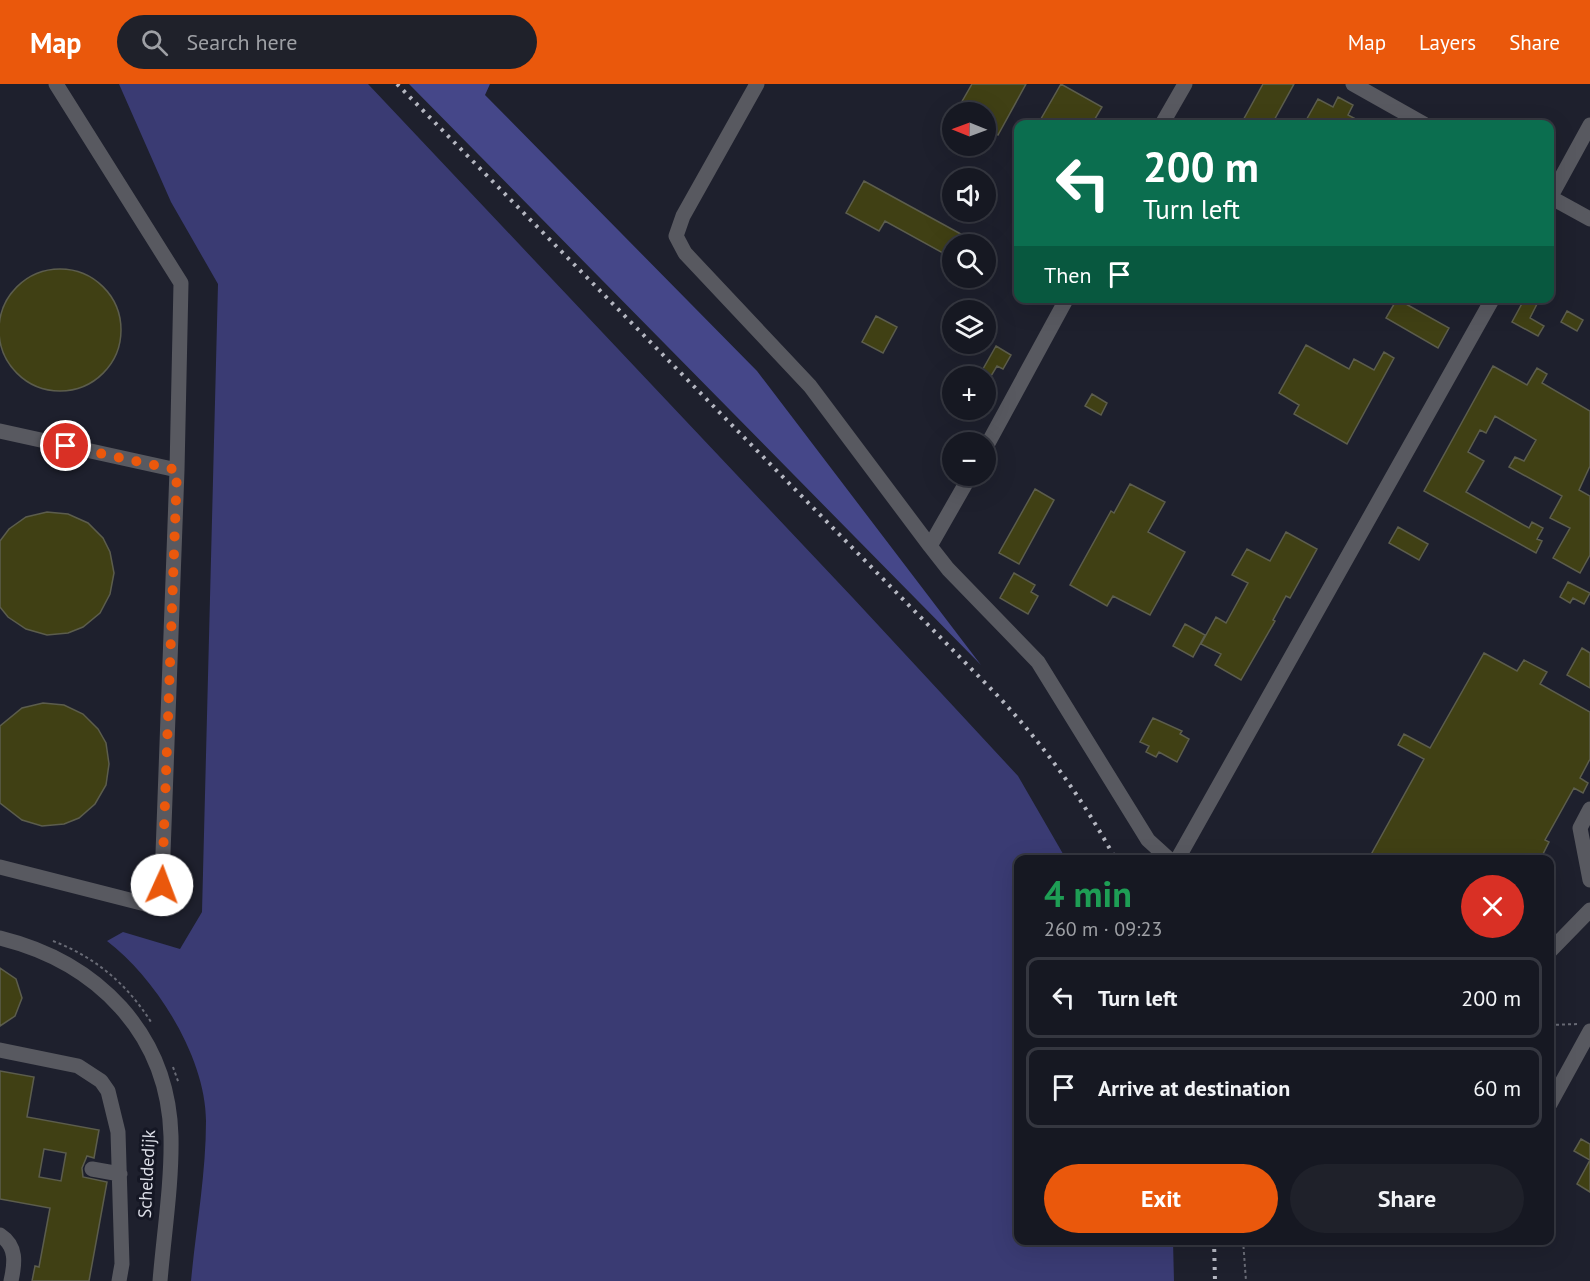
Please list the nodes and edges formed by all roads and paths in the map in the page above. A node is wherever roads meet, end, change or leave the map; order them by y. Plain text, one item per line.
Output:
1 (56, 84) edge
2 (757, 84) edge
3 (1185, 84) edge
4 (1353, 84) edge
5 (1164, 120) edge
6 (1417, 120) edge
7 (1590, 125) edge
8 (1554, 190) edge
9 (1554, 199) edge
10 (1590, 219) edge
11 (1064, 303) edge
12 (1490, 303) edge
13 (0, 431) edge
14 (994, 432) edge
15 (177, 470) junction
16 (964, 486) edge
17 (930, 546) junction
18 (1590, 809) edge
19 (1164, 855) edge
20 (1180, 855) edge
21 (0, 867) edge
22 (1590, 880) edge
23 (1590, 910) edge
24 (1590, 924) edge
25 (0, 939) edge
26 (51, 940) dead end
27 (1554, 947) edge
28 (1554, 958) edge
29 (1554, 1025) edge
30 (1585, 1027) edge
31 (155, 1028) dead end
32 (0, 1050) edge
33 (172, 1065) dead end
34 (180, 1092) dead end
35 (1554, 1095) edge
36 (92, 1169) dead end
37 (120, 1174) junction
38 (0, 1235) edge
39 (1243, 1245) edge
40 (11, 1281) edge
41 (119, 1281) edge
42 (160, 1281) edge
43 (1246, 1281) edge

1 - 15 street
2 - 17 street
3 - 5 street
4 - 6 street
7 - 8 street
9 - 10 street
11 - 14 street
12 - 20 street
13 - 15 street
15 - 21 street
16 - 17 street
17 - 19 street
18 - 22 street
23 - 27 street
24 - 28 street
25 - 42 street, Scheldedijk
26 - 31 path
29 - 30 path
30 - 35 street
32 - 37 street
33 - 34 path
36 - 37 street
37 - 41 street
38 - 40 street
39 - 43 path

